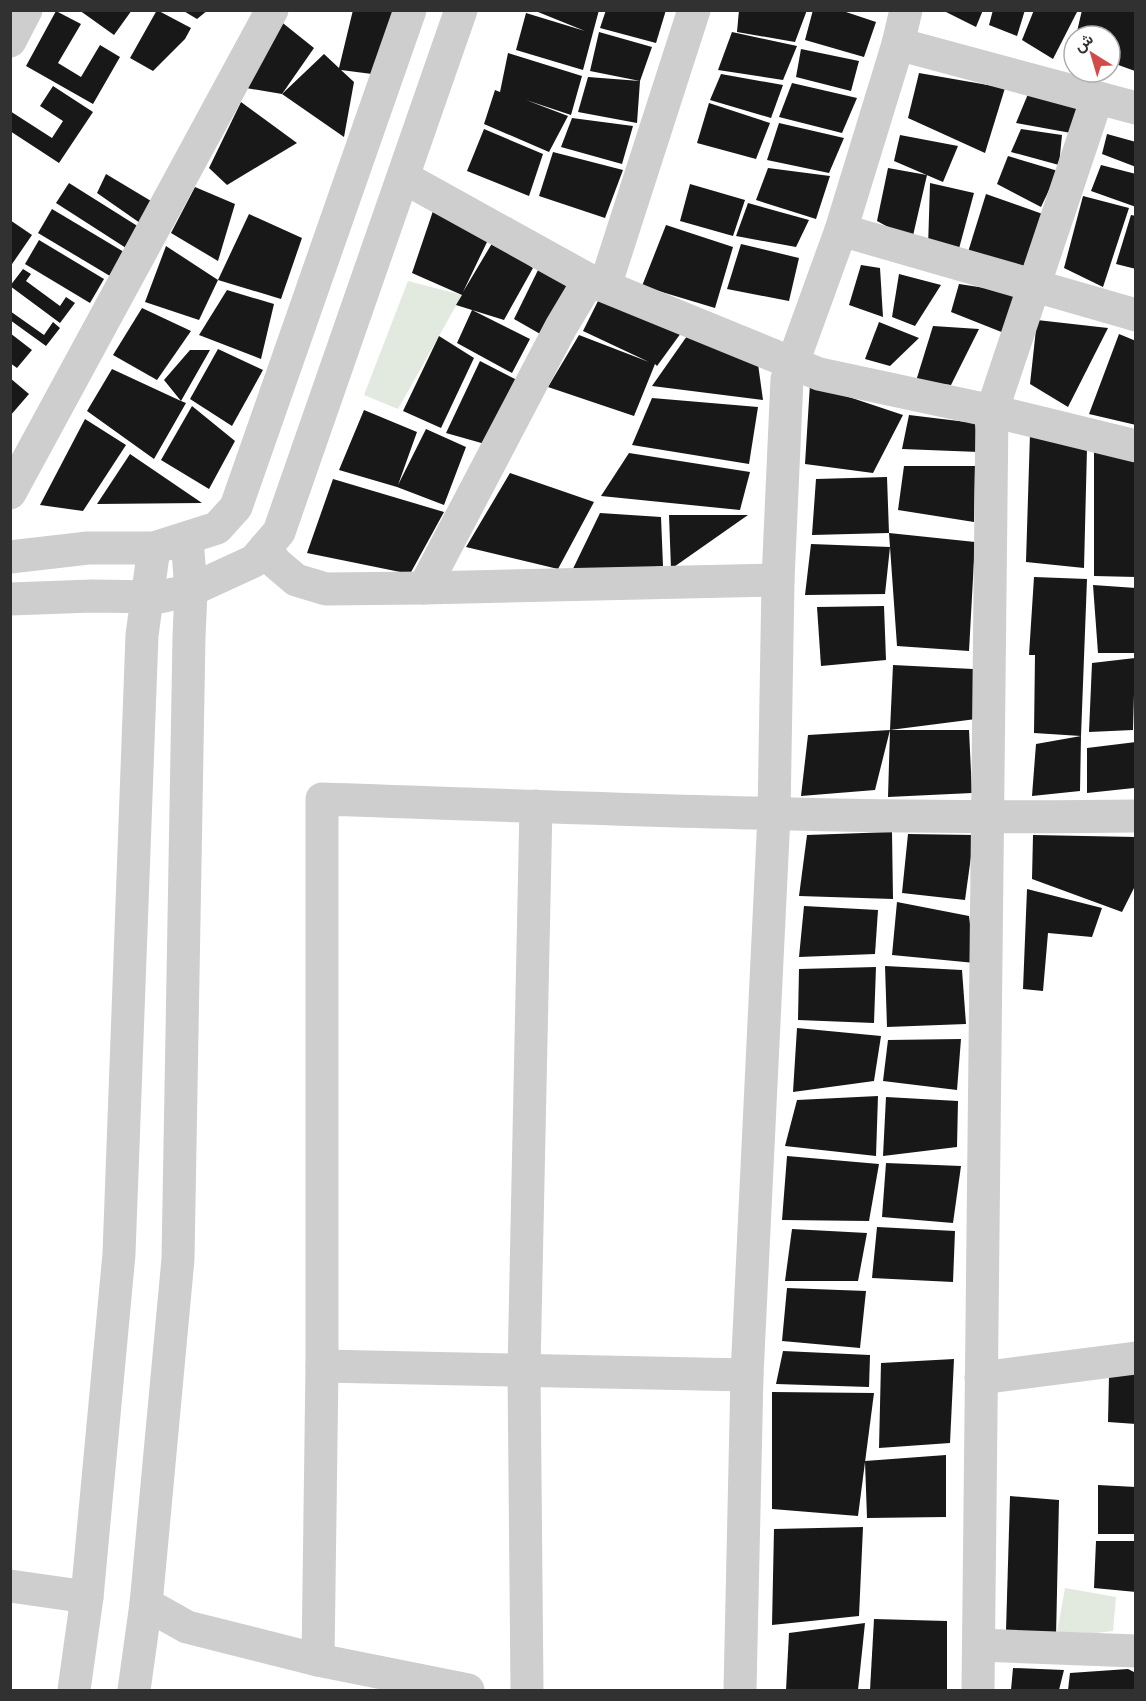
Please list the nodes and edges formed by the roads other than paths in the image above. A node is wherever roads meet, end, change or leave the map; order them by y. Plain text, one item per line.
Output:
1 (26, 10) edge
2 (272, 10) edge
3 (410, 10) edge
4 (461, 10) edge
5 (694, 10) edge
6 (906, 10) edge
7 (10, 41) edge
8 (898, 44) junction
9 (381, 93) junction
10 (1097, 98) junction
11 (1136, 108) edge
12 (426, 112) junction
13 (403, 177) junction
14 (841, 230) junction
15 (597, 283) junction
16 (1035, 286) junction
17 (1136, 315) edge
18 (793, 362) junction
19 (992, 411) junction
20 (1136, 446) edge
21 (10, 493) edge
22 (187, 539) junction
23 (154, 548) junction
24 (265, 548) junction
25 (10, 557) edge
26 (778, 580) junction
27 (424, 588) junction
28 (191, 590) junction
29 (147, 597) junction
30 (10, 598) edge
31 (536, 806) junction
32 (774, 815) junction
33 (1136, 816) edge
34 (988, 818) junction
35 (1136, 1358) edge
36 (322, 1366) junction
37 (524, 1369) junction
38 (747, 1375) junction
39 (981, 1378) junction
40 (10, 1586) edge
41 (87, 1598) junction
42 (146, 1604) junction
43 (979, 1645) junction
44 (1136, 1651) edge
45 (318, 1660) junction
46 (74, 1690) edge
47 (134, 1690) edge
48 (468, 1690) edge
49 (528, 1690) edge
50 (740, 1690) edge
51 (978, 1690) edge

1 - 7 street
2 - 21 street
3 - 9 street
4 - 12 street
5 - 15 street
6 - 8 street
8 - 10 street
8 - 14 street
9 - 12 street
9 - 22 street
10 - 11 street
10 - 16 street
12 - 13 street
13 - 15 street
13 - 24 street
14 - 16 street
14 - 18 street
15 - 18 street
15 - 27 street
16 - 17 street
16 - 19 street
18 - 19 street
18 - 26 street
19 - 20 street
19 - 34 street
22 - 23 street
22 - 28 street
23 - 25 street
23 - 29 street
24 - 27 street
24 - 28 street
26 - 27 street
26 - 32 street
28 - 29 street
28 - 42 street
29 - 30 street
29 - 41 street
31 - 32 street
31 - 36 street
31 - 37 street
32 - 34 street
32 - 38 street
33 - 34 street
34 - 39 street
35 - 39 street
36 - 37 street
36 - 45 street
37 - 38 street
37 - 49 street
38 - 50 street
39 - 43 street
40 - 41 street
41 - 46 street
42 - 45 street
42 - 47 street
43 - 44 street
43 - 51 street
45 - 48 street

